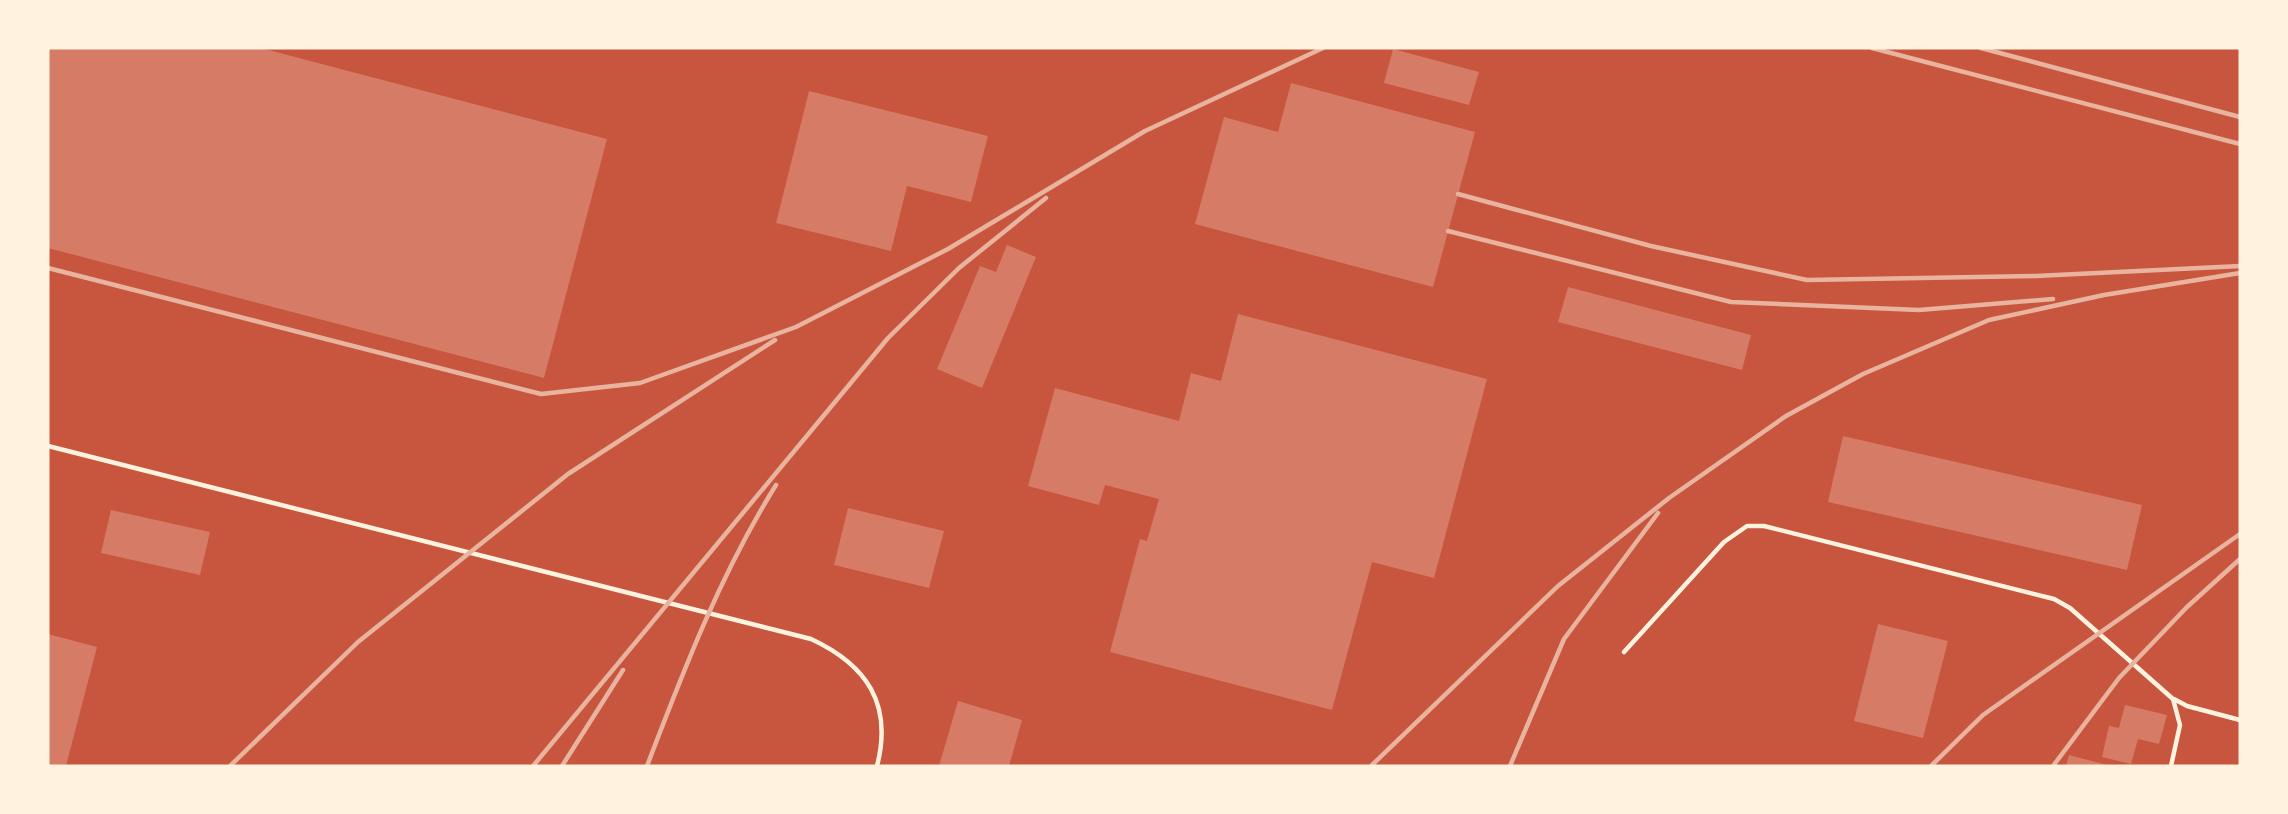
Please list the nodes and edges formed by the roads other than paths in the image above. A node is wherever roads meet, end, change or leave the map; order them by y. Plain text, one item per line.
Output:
1 (48, 446) edge
2 (1624, 652) dead end
3 (2173, 699) junction
4 (2240, 720) edge
5 (878, 766) edge
6 (2171, 766) edge

1 - 5 lane
2 - 3 lane
3 - 4 lane
3 - 6 lane

